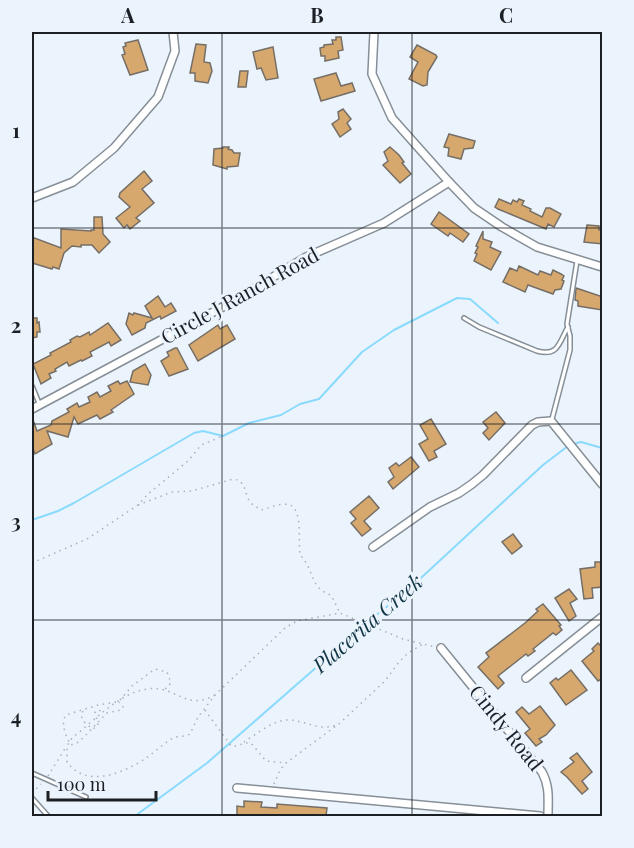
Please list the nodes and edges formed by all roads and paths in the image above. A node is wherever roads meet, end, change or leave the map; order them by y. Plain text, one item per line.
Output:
1 (172, 32) edge
2 (374, 32) edge
3 (449, 182) junction
4 (32, 198) edge
5 (577, 260) junction
6 (603, 267) edge
7 (464, 318) dead end
8 (568, 327) junction
9 (32, 386) edge
10 (40, 405) junction
11 (32, 409) edge
12 (551, 421) junction
13 (224, 436) dead end
14 (603, 484) edge
15 (138, 505) junction
16 (373, 547) dead end
17 (32, 563) edge
18 (340, 613) junction
19 (602, 617) edge
20 (424, 644) junction
21 (441, 648) joint
22 (526, 678) dead end
23 (163, 690) junction
24 (215, 695) junction
25 (118, 702) junction
26 (205, 709) junction
27 (84, 710) junction
28 (106, 713) junction
29 (96, 719) junction
30 (98, 723) junction
31 (340, 723) junction
32 (88, 725) junction
33 (92, 729) junction
34 (69, 742) junction
35 (244, 742) junction
36 (67, 746) junction
37 (286, 763) junction
38 (32, 773) edge
39 (46, 779) junction
40 (237, 788) dead end
41 (273, 791) junction
42 (32, 796) edge
43 (86, 797) dead end
44 (48, 816) edge
45 (540, 816) edge
46 (548, 816) edge

1 - 4 street
2 - 3 street
3 - 5 street
3 - 10 street, Circle J Ranch Road
5 - 6 street
5 - 8 lane
7 - 8 lane
8 - 12 lane
9 - 10 lane
10 - 11 street, Circle J Ranch Road
12 - 14 street
12 - 16 street
13 - 15 path
15 - 17 path
15 - 18 path
18 - 20 path
18 - 24 path
19 - 22 street
20 - 21 path
20 - 31 path
21 - 46 street, Cindy Road
23 - 24 path
23 - 25 path
23 - 25 path
24 - 26 path
25 - 27 path
25 - 28 path
25 - 28 path
26 - 35 path
26 - 36 path
27 - 32 path
27 - 34 path
28 - 29 path
28 - 29 path
28 - 30 path
29 - 30 path
29 - 32 path
30 - 33 path
31 - 35 path
31 - 37 path
32 - 33 path
32 - 34 path
33 - 34 path
34 - 36 path
35 - 37 path
36 - 39 path
37 - 41 path
38 - 39 lane
39 - 42 path
39 - 43 lane
40 - 41 street
41 - 45 street
42 - 44 lane

